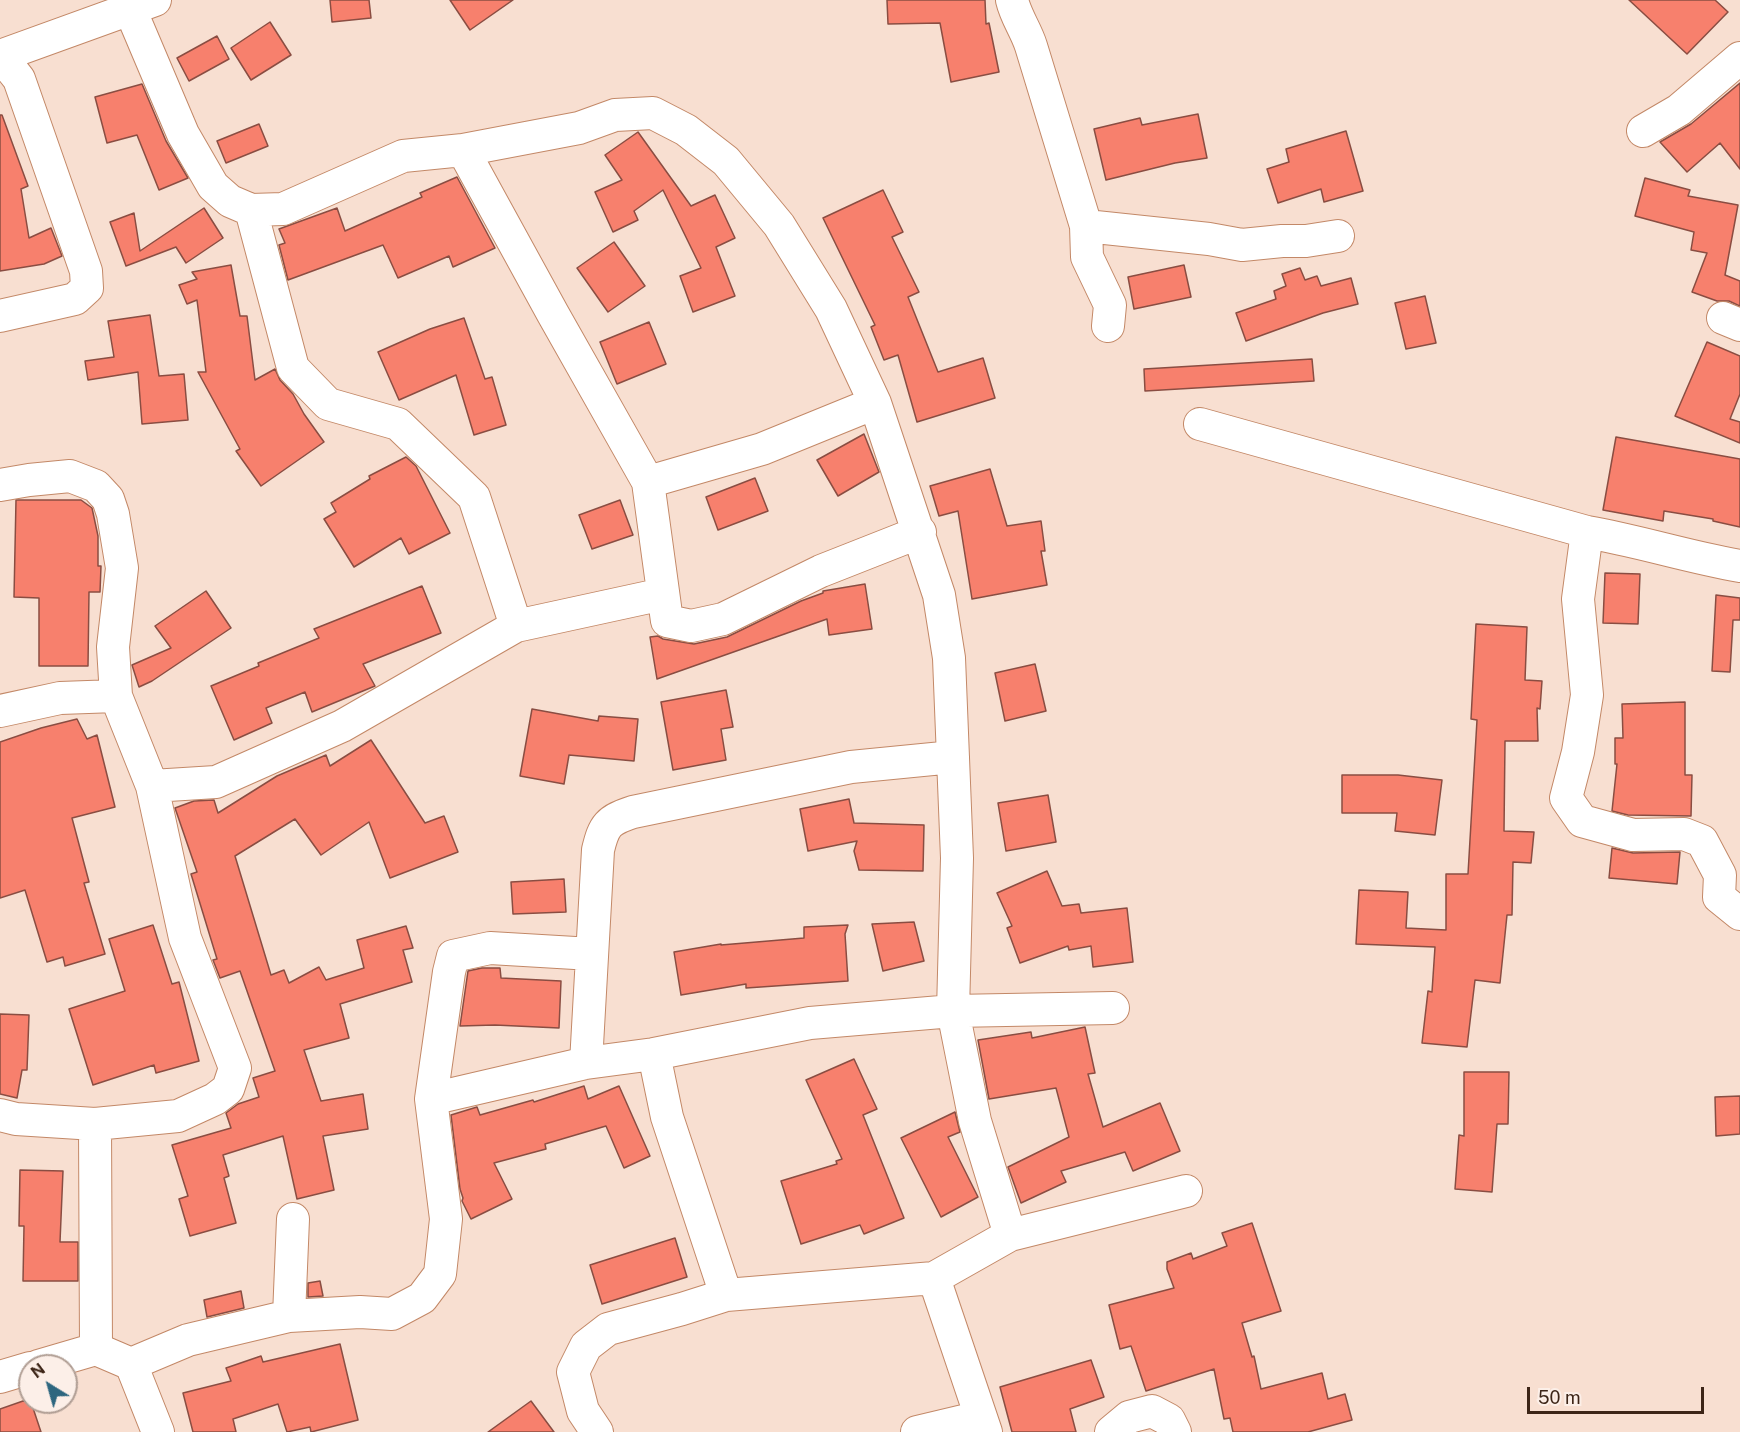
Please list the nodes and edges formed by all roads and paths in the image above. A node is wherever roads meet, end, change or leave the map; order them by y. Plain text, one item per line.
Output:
1 (1012, 0) edge
2 (143, 5) edge
3 (1, 56) edge
4 (1740, 58) edge
5 (1643, 130) dead end
6 (463, 150) junction
7 (251, 210) junction
8 (1086, 226) junction
9 (1338, 236) dead end
10 (0, 316) edge
11 (1108, 327) dead end
12 (875, 403) junction
13 (1200, 424) dead end
14 (648, 482) junction
15 (0, 485) edge
16 (920, 532) junction
17 (1587, 532) junction
18 (1740, 566) edge
19 (663, 594) junction
20 (516, 626) junction
21 (116, 696) junction
22 (0, 711) edge
23 (953, 757) junction
24 (152, 786) junction
25 (1740, 914) edge
26 (592, 954) junction
27 (1113, 1008) dead end
28 (952, 1011) junction
29 (654, 1054) junction
30 (586, 1063) junction
31 (431, 1099) junction
32 (0, 1115) edge
33 (95, 1124) junction
34 (1186, 1191) dead end
35 (294, 1219) dead end
36 (1010, 1235) junction
37 (934, 1278) junction
38 (726, 1295) junction
39 (289, 1316) junction
40 (96, 1349) junction
41 (78, 1354) edge
42 (131, 1364) junction
43 (18, 1372) edge
44 (0, 1377) edge
45 (983, 1425) edge
46 (158, 1432) edge
47 (597, 1432) edge
48 (917, 1432) edge
49 (1111, 1432) edge
50 (1175, 1432) edge

1 - 8 street
2 - 3 street
2 - 7 street
3 - 10 street
4 - 5 street
6 - 7 street
6 - 12 street
6 - 14 street
7 - 20 street
8 - 9 street
8 - 11 street
12 - 14 street
12 - 16 street
13 - 17 street
14 - 19 street
15 - 21 street
16 - 19 street
16 - 23 street
17 - 18 street
17 - 25 street
19 - 20 street
20 - 24 street
21 - 22 street
21 - 24 street
23 - 26 street
23 - 28 street
24 - 33 street
26 - 30 street
26 - 31 street
27 - 28 street
28 - 29 street
28 - 36 street
29 - 30 street
29 - 38 street
30 - 31 street
31 - 39 street
32 - 33 street
33 - 40 street
34 - 36 street
35 - 39 street
36 - 37 street
37 - 38 street
37 - 45 street
38 - 47 street
39 - 42 street
40 - 41 street
40 - 42 street
42 - 46 street
43 - 44 street
45 - 48 street
49 - 50 street

